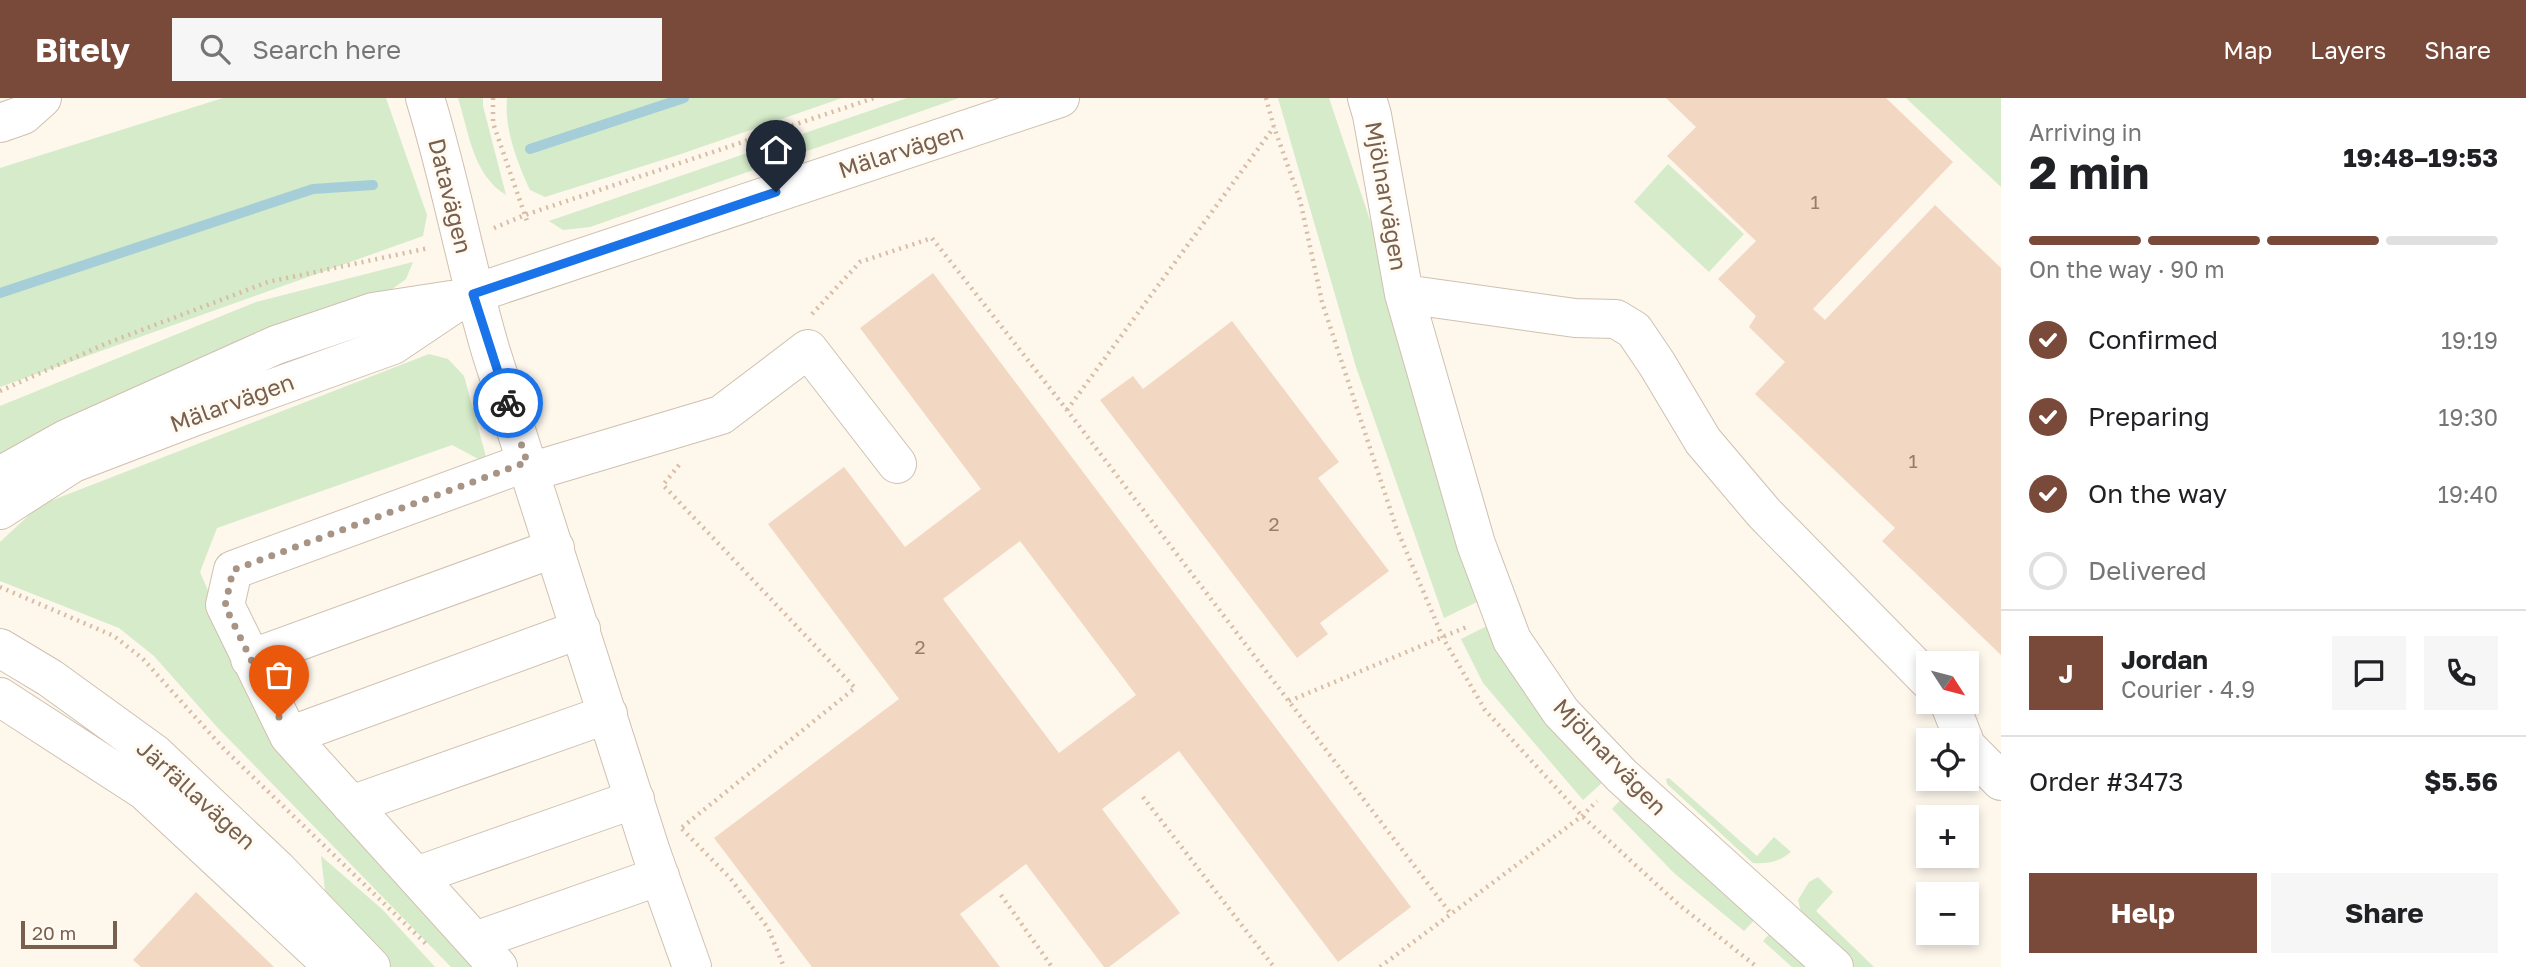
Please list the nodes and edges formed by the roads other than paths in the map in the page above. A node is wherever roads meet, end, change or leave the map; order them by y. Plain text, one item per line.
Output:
1 (42, 98) edge
2 (425, 98) edge
3 (1060, 98) edge
4 (1367, 98) edge
5 (0, 123) edge
6 (1404, 294) junction
7 (468, 296) junction
8 (897, 464) dead end
9 (529, 467) junction
10 (1, 493) edge
11 (555, 548) junction
12 (0, 628) edge
13 (581, 629) junction
14 (0, 648) edge
15 (250, 659) junction
16 (1916, 668) edge
17 (50, 678) junction
18 (0, 697) edge
19 (608, 714) junction
20 (289, 736) junction
21 (1979, 759) edge
22 (2001, 781) edge
23 (635, 799) junction
24 (351, 805) junction
25 (656, 864) junction
26 (416, 876) junction
27 (486, 954) edge
28 (689, 966) edge
29 (334, 967) edge
30 (370, 967) edge
31 (1834, 967) edge

1 - 5 street
2 - 7 street, Datavägen
3 - 7 street, Mälarvägen
4 - 6 street, Mjölnarvägen
6 - 16 street, Mjölnarvägen
6 - 31 street, Mjölnarvägen
7 - 9 street, Datavägen
7 - 10 street, Mälarvägen
8 - 9 street
9 - 11 street, Datavägen
9 - 15 street
11 - 13 street, Datavägen
11 - 15 street
12 - 17 street
13 - 19 street, Datavägen
13 - 20 street
14 - 17 street, Järfällavägen
15 - 20 street
17 - 30 street, Järfällavägen
18 - 29 street, Järfällavägen
19 - 23 street, Datavägen
19 - 24 street
20 - 24 street
21 - 22 street
23 - 25 street, Datavägen
23 - 26 street
24 - 26 street
25 - 27 street
25 - 28 street, Datavägen
26 - 27 street

